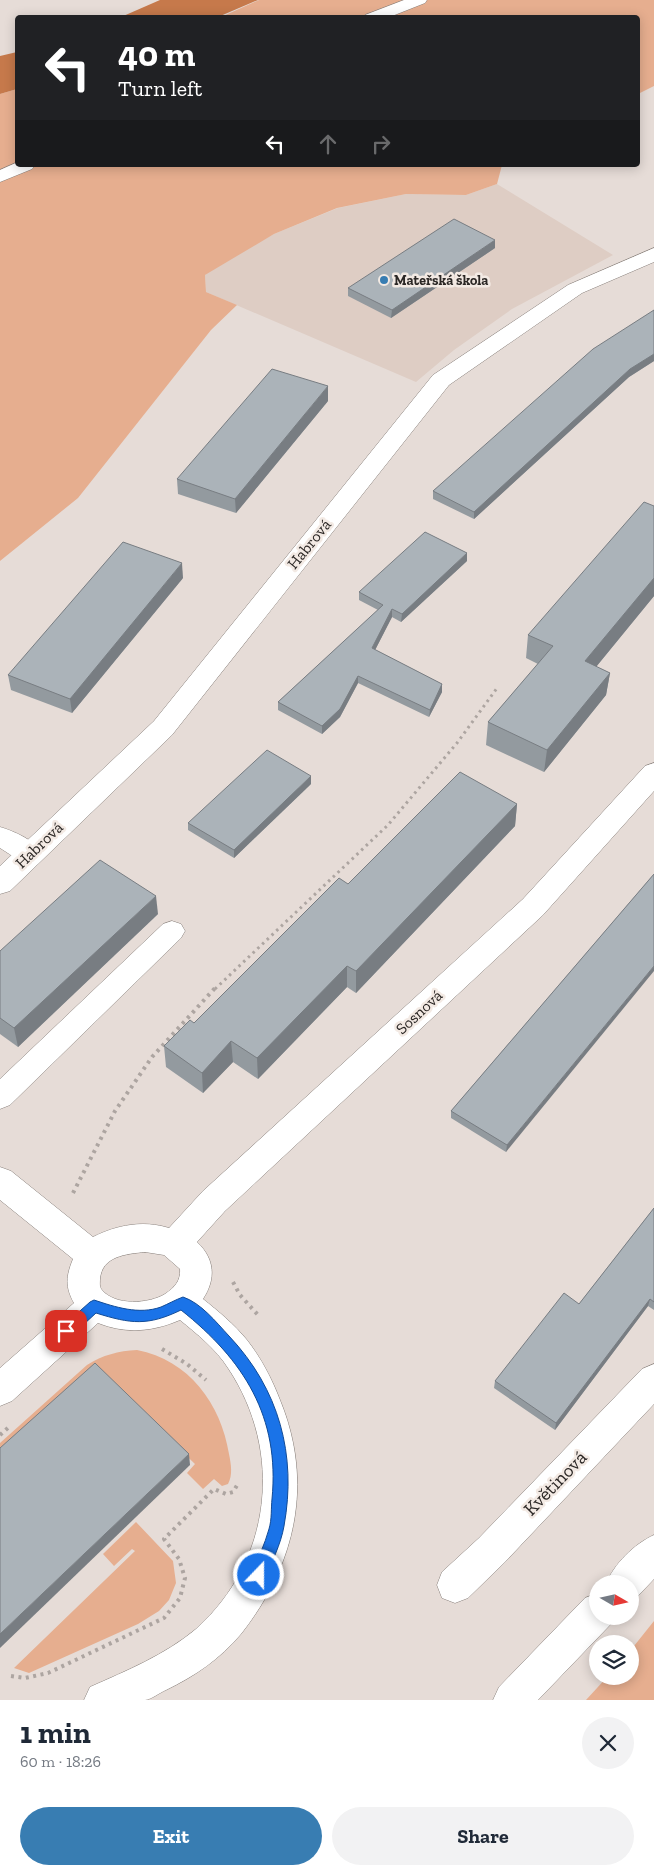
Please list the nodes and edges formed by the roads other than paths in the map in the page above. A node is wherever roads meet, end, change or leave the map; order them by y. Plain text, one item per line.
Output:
1 (419, 0) edge
2 (379, 15) edge
3 (22, 167) edge
4 (0, 177) edge
5 (654, 254) edge
6 (654, 773) edge
7 (0, 836) edge
8 (31, 854) junction
9 (0, 883) edge
10 (172, 931) dead end
11 (0, 1097) edge
12 (0, 1181) edge
13 (175, 1244) junction
14 (93, 1256) junction
15 (183, 1303) junction
16 (94, 1306) junction
17 (654, 1380) edge
18 (0, 1390) edge
19 (654, 1553) edge
20 (633, 1575) edge
21 (455, 1585) dead end
22 (589, 1620) edge
23 (103, 1700) edge
24 (512, 1700) edge

1 - 2 lane
3 - 4 lane
5 - 8 street, Habrová
6 - 13 street, Sosnová
7 - 8 lane
8 - 9 street, Habrová
10 - 11 lane
12 - 14 street
13 - 14 street
13 - 15 street
14 - 16 street
15 - 16 street
15 - 23 street
16 - 18 street
17 - 21 street, Květinová
19 - 20 street
22 - 24 street

